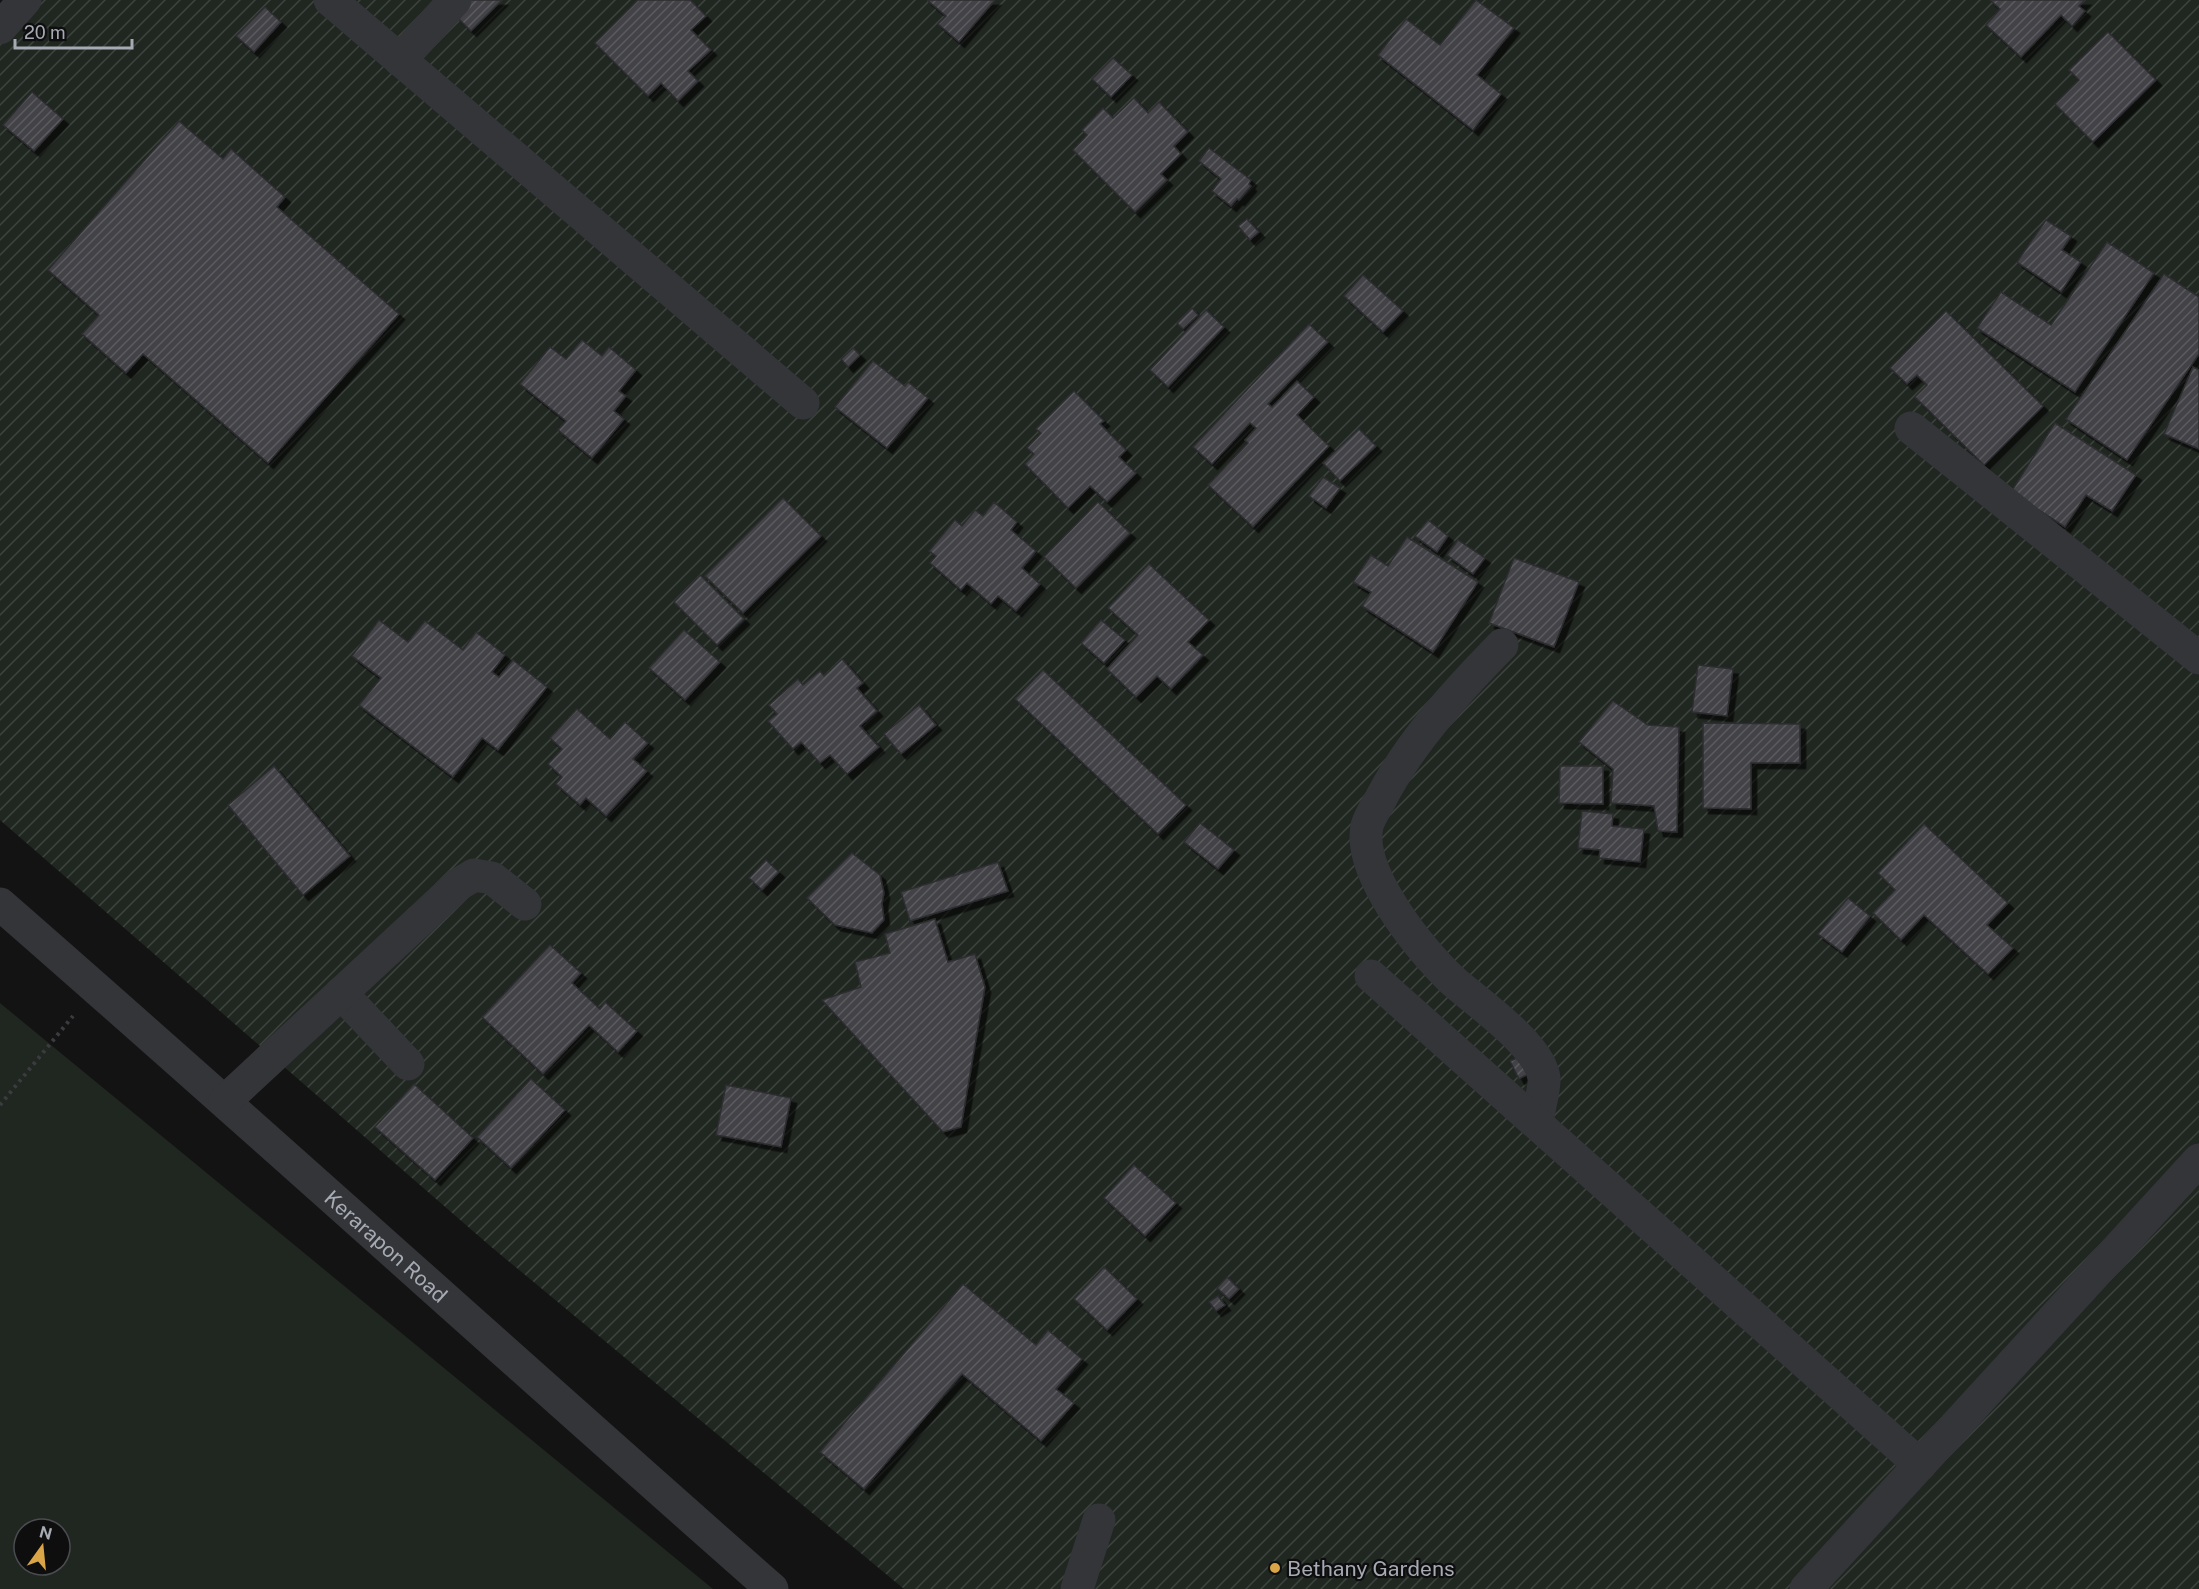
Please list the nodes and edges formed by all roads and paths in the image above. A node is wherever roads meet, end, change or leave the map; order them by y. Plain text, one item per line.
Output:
1 (25, 0) edge
2 (330, 0) edge
3 (455, 0) edge
4 (0, 28) edge
5 (400, 60) junction
6 (803, 403) dead end
7 (1911, 428) dead end
8 (1502, 645) dead end
9 (2199, 658) edge
10 (0, 904) edge
11 (525, 904) dead end
12 (1371, 976) dead end
13 (96, 988) junction
14 (341, 993) junction
15 (408, 1064) dead end
16 (225, 1101) junction
17 (0, 1105) edge
18 (1536, 1123) junction
19 (2199, 1160) edge
20 (1920, 1464) junction
21 (1099, 1520) dead end
22 (772, 1589) edge
23 (1077, 1589) edge
24 (1806, 1589) edge

1 - 4 street
2 - 5 street
3 - 5 street
5 - 6 street
7 - 9 street
8 - 18 street
10 - 13 street, Kerarapon Road
11 - 14 street
12 - 18 street
13 - 16 street, Kerarapon Road
13 - 17 path
14 - 15 street
14 - 16 street
16 - 22 street, Kerarapon Road
18 - 20 street
19 - 20 street
20 - 24 street
21 - 23 street

